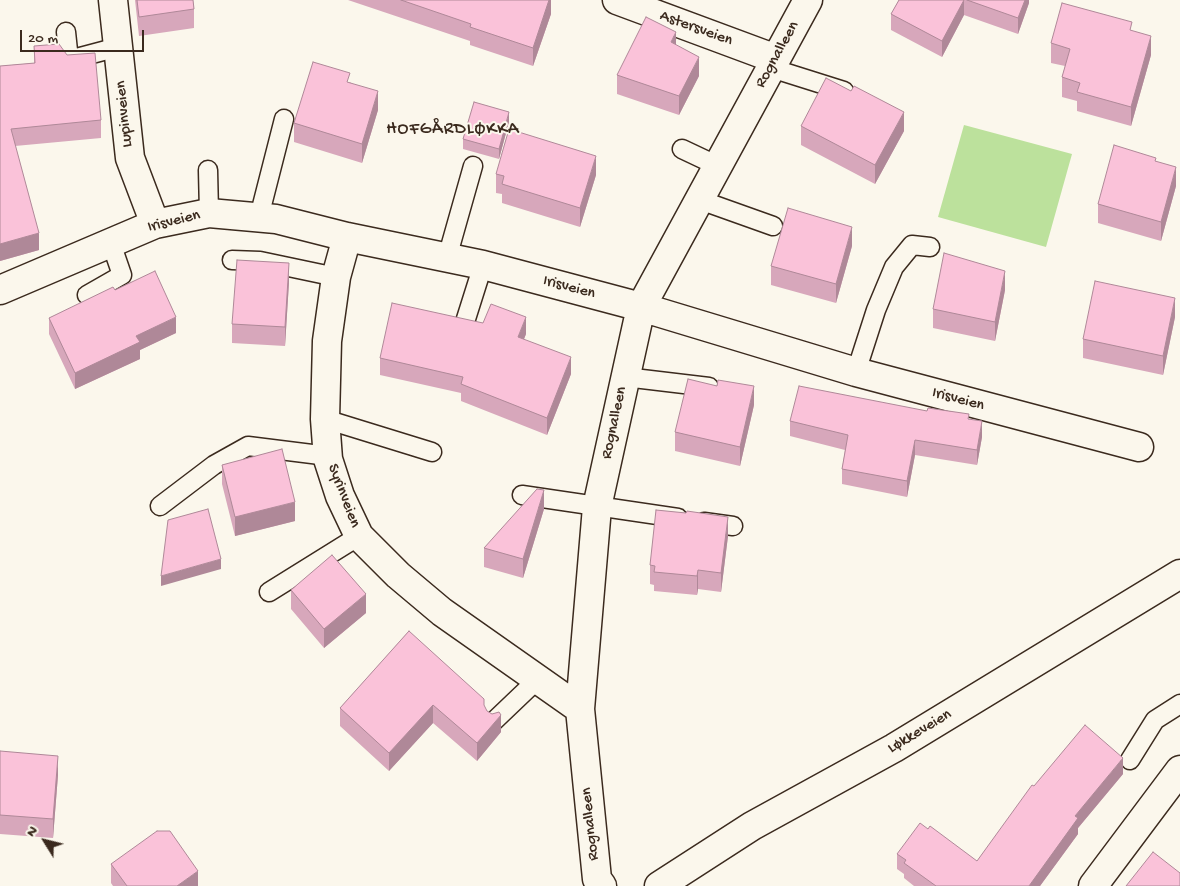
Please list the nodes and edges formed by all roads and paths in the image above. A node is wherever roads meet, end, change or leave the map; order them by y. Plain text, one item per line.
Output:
1 (113, 0) edge
2 (617, 0) edge
3 (808, 0) edge
4 (66, 32) dead end
5 (118, 47) junction
6 (773, 64) junction
7 (859, 95) edge
8 (284, 119) dead end
9 (682, 149) dead end
10 (473, 166) dead end
11 (718, 166) junction
12 (208, 170) dead end
13 (700, 200) junction
14 (209, 213) junction
15 (260, 217) junction
16 (155, 224) junction
17 (773, 226) dead end
18 (347, 237) junction
19 (111, 243) junction
20 (930, 247) dead end
21 (447, 258) junction
22 (232, 260) dead end
23 (482, 265) junction
24 (336, 277) junction
25 (0, 290) edge
26 (87, 295) dead end
27 (641, 307) junction
28 (465, 322) edge
29 (856, 372) junction
30 (625, 377) junction
31 (727, 389) edge
32 (325, 419) junction
33 (1139, 447) dead end
34 (432, 452) dead end
35 (328, 456) junction
36 (522, 494) dead end
37 (160, 506) dead end
38 (597, 507) junction
39 (733, 526) dead end
40 (359, 536) junction
41 (1180, 574) edge
42 (269, 592) dead end
43 (538, 679) junction
44 (1180, 704) edge
45 (580, 709) junction
46 (494, 721) edge
47 (1130, 760) dead end
48 (1180, 771) edge
49 (602, 886) edge
50 (659, 886) edge
51 (1093, 886) edge

1 - 5 street, Lupinveien
2 - 6 street, Astersveien
3 - 6 street, Rognalleen
4 - 5 lane
5 - 16 street, Lupinveien
6 - 7 lane
6 - 11 street, Rognalleen
8 - 15 lane
9 - 11 lane
10 - 21 lane
11 - 13 street, Rognalleen
12 - 14 lane
13 - 17 lane
13 - 27 street, Rognalleen
14 - 15 street, Irisveien
14 - 16 street, Irisveien
15 - 18 street, Irisveien
16 - 19 street, Irisveien
18 - 21 street, Irisveien
18 - 24 street, Syrinveien
19 - 25 street, Irisveien
19 - 26 lane
20 - 29 lane
21 - 23 street, Irisveien
22 - 24 lane
23 - 27 street, Irisveien
23 - 28 lane
24 - 32 street, Syrinveien
27 - 29 street, Irisveien
27 - 30 street, Rognalleen
29 - 33 street, Irisveien
30 - 31 lane
30 - 38 street, Rognalleen
32 - 34 lane
32 - 35 street, Syrinveien
35 - 37 lane
35 - 40 street, Syrinveien
36 - 38 lane
38 - 39 lane
38 - 45 street, Rognalleen
40 - 42 lane
40 - 43 street, Syrinveien
41 - 50 street, Løkkeveien
43 - 45 street, Syrinveien
43 - 46 lane
44 - 47 lane
45 - 49 street, Rognalleen
48 - 51 street

